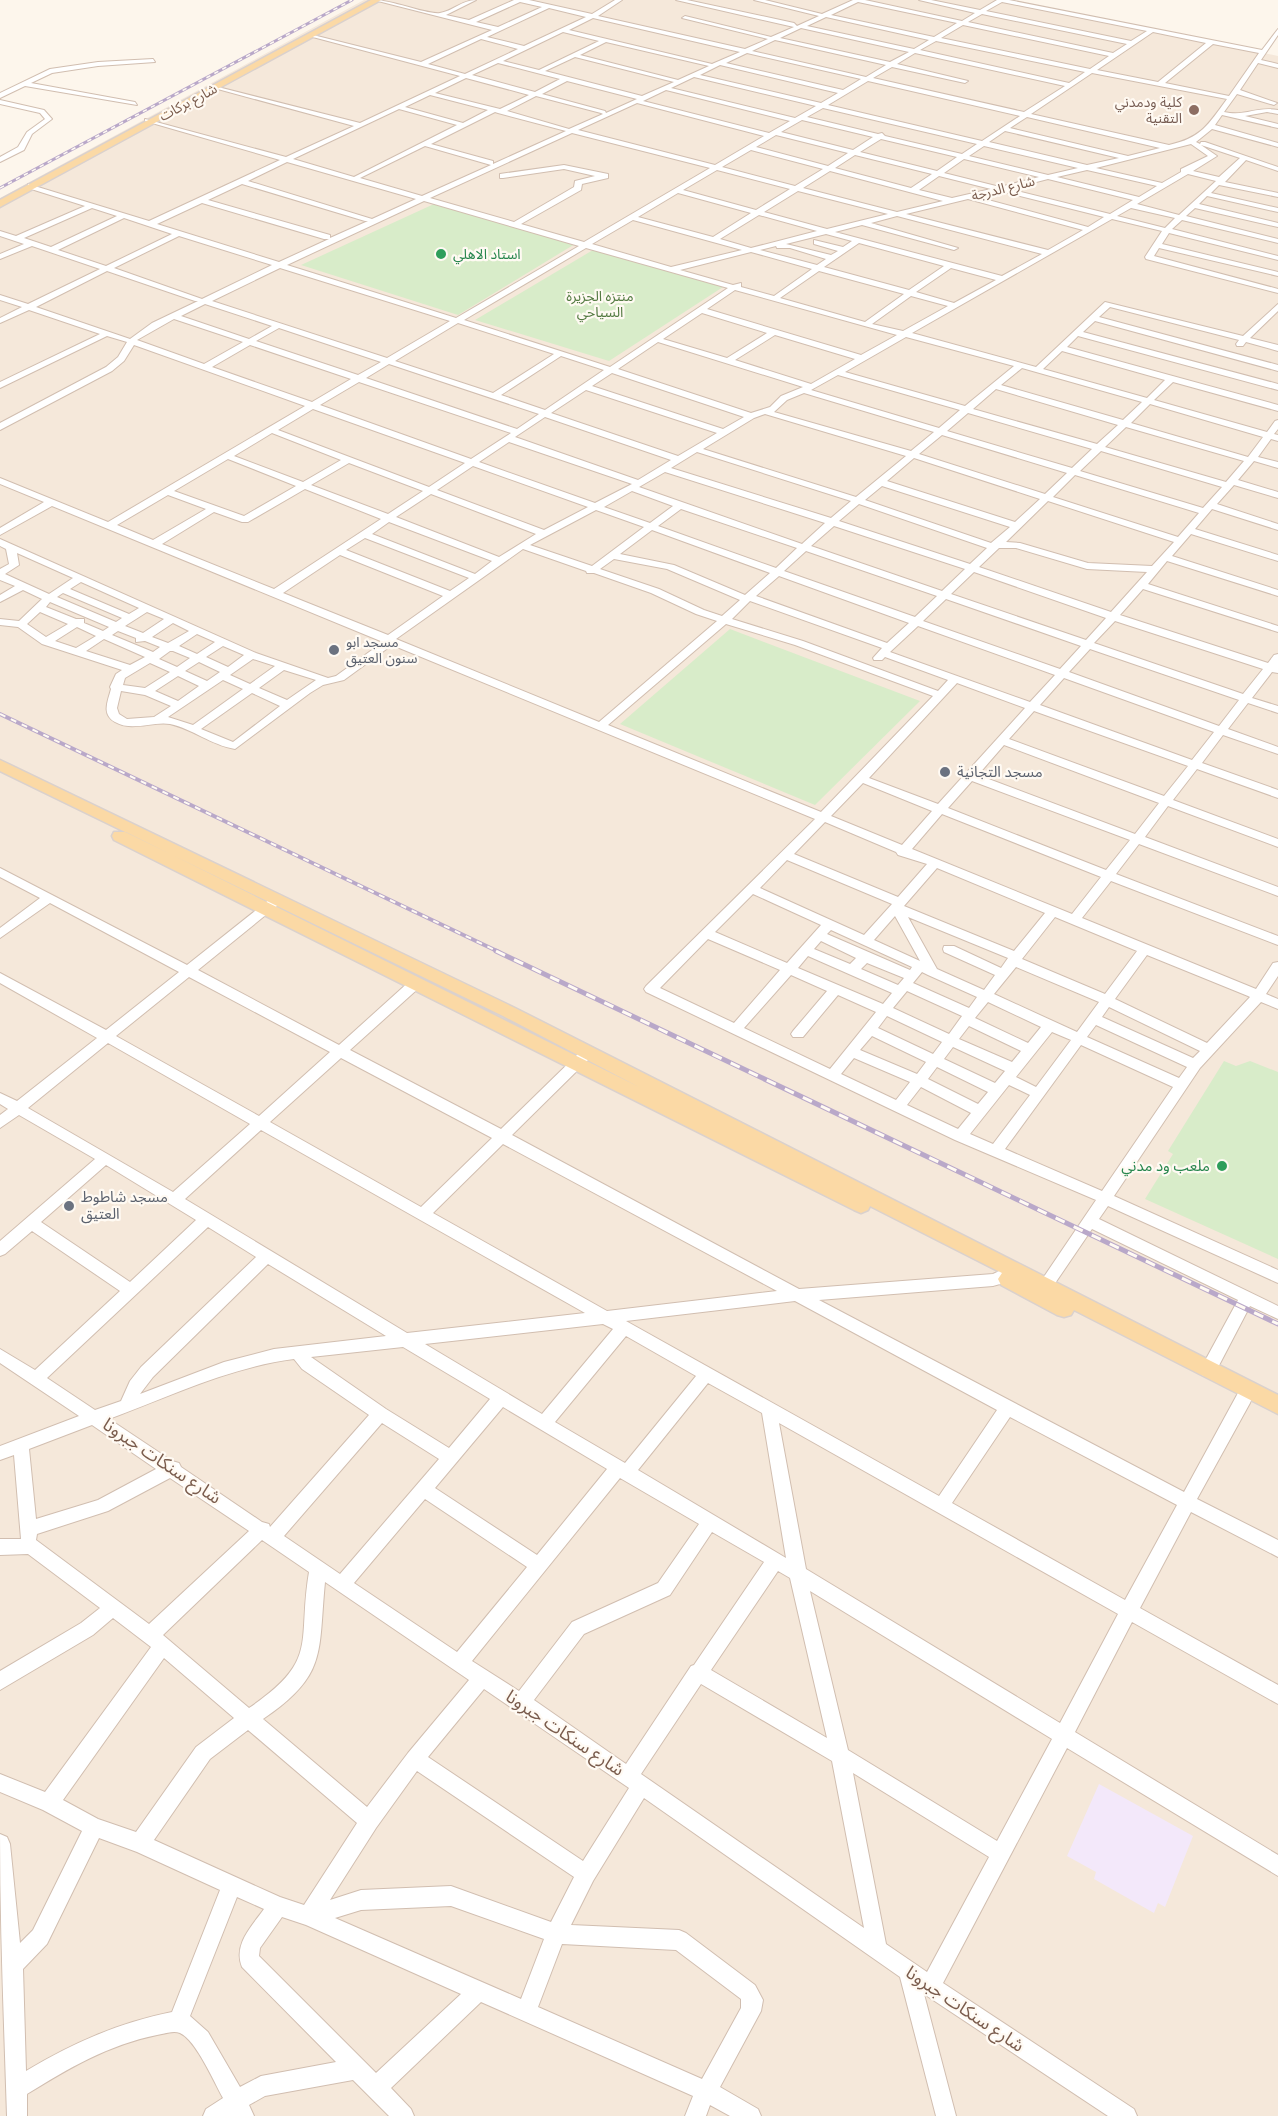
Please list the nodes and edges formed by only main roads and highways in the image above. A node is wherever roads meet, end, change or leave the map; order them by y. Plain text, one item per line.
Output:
1 (368, 0) edge
2 (377, 0) edge
3 (151, 120) junction
4 (0, 199) edge
5 (0, 204) edge
6 (2, 772) edge
7 (270, 905) junction
8 (583, 1057) junction
9 (1043, 1291) junction
10 (1277, 1406) edge

1 - 3 main road, شارع بركات
2 - 3 main road, شارع بركات
3 - 4 main road, شارع بركات
3 - 5 main road, شارع بركات
6 - 7 main road
7 - 8 main road
7 - 8 main road
8 - 9 main road
9 - 10 main road
9 - 10 main road

